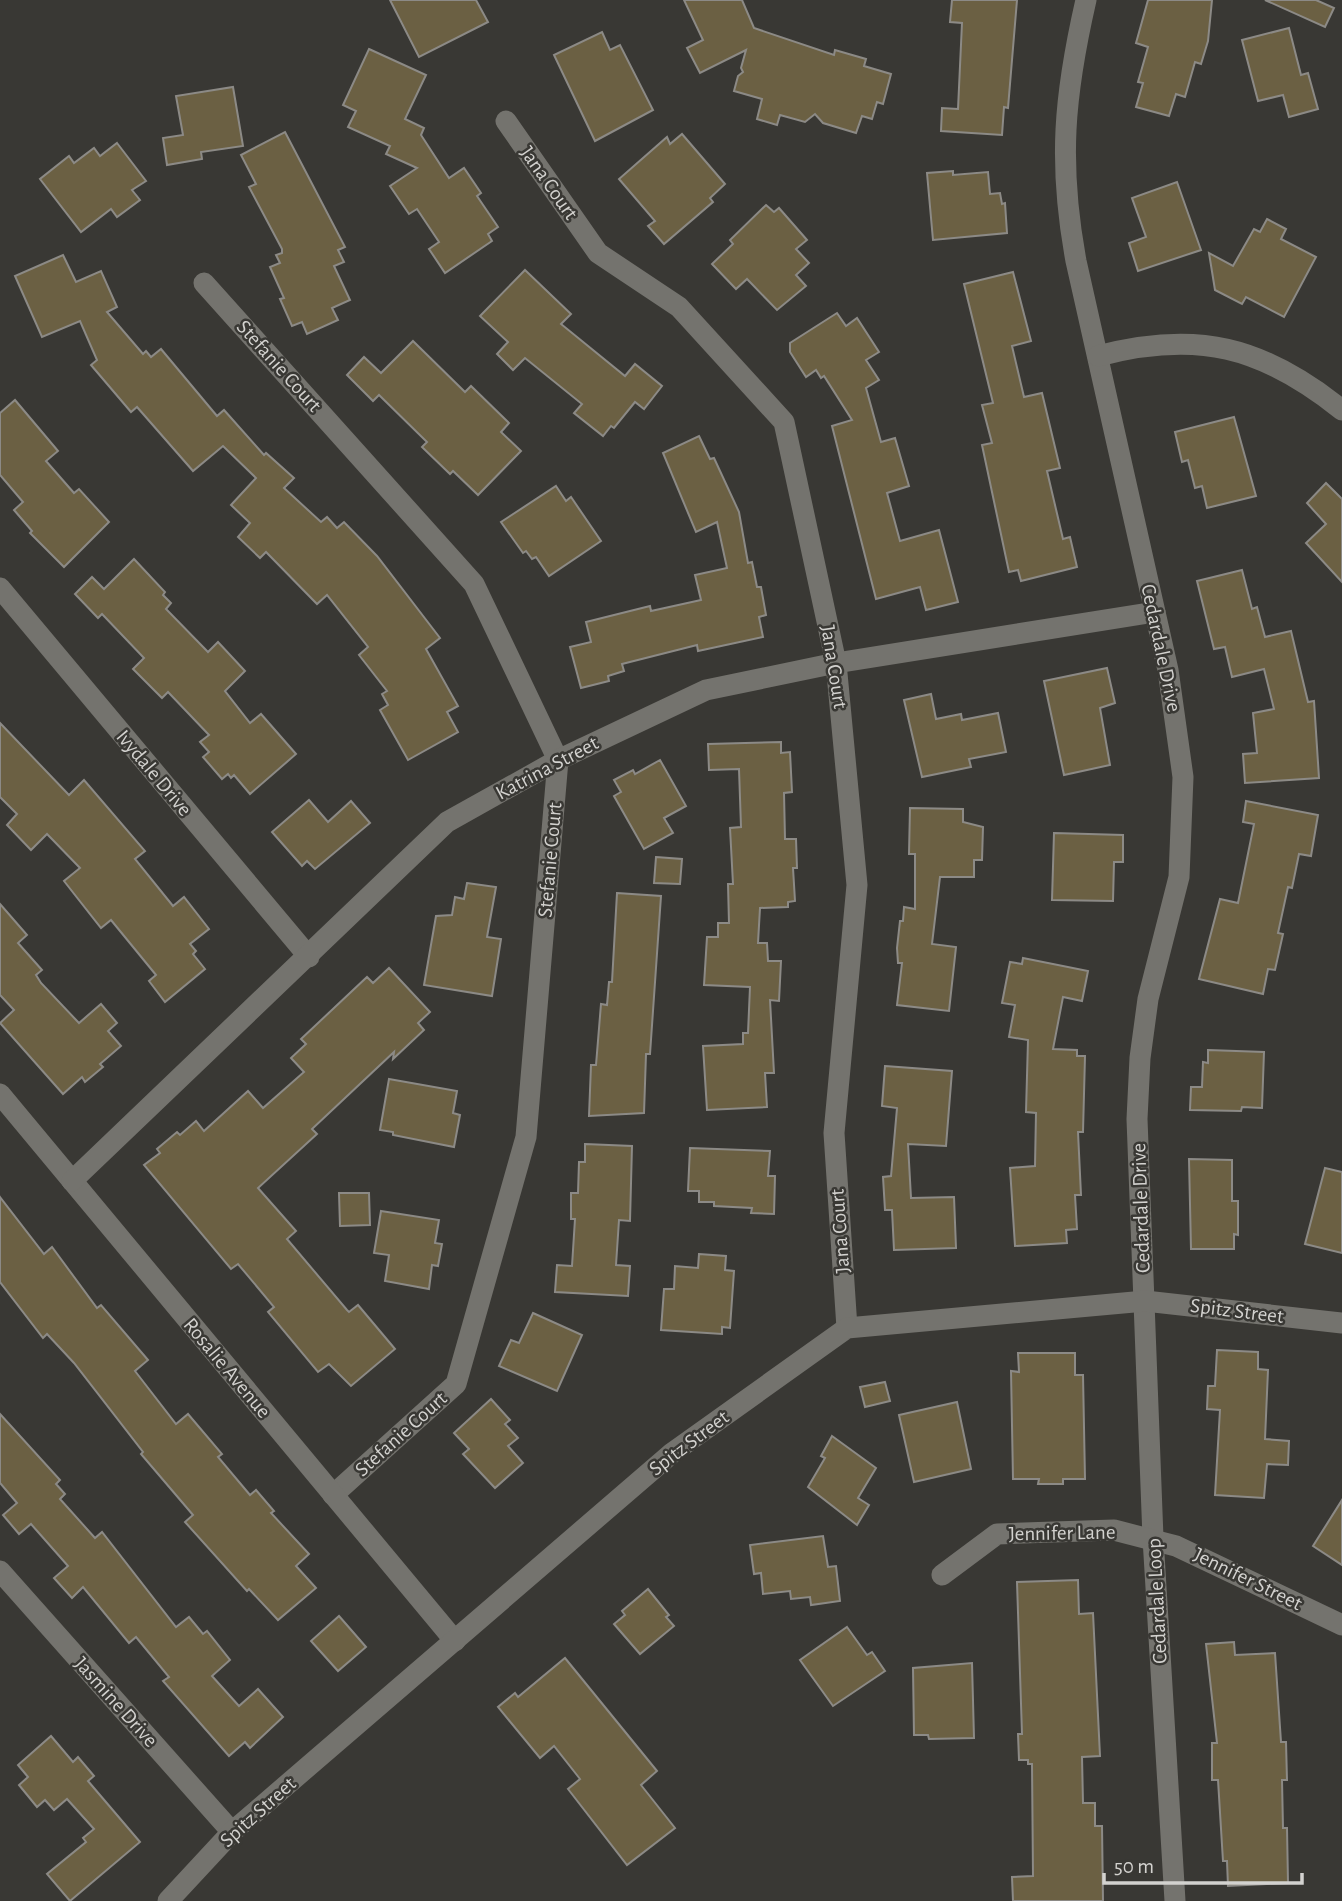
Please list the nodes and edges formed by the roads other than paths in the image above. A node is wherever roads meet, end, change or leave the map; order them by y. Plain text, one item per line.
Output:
1 (1086, 0) edge
2 (506, 121) dead end
3 (204, 283) dead end
4 (1098, 356) junction
5 (1342, 410) edge
6 (0, 588) edge
7 (1155, 612) junction
8 (836, 663) junction
9 (558, 760) junction
10 (309, 957) junction
11 (0, 1094) edge
12 (72, 1181) junction
13 (1145, 1301) junction
14 (1342, 1323) edge
15 (847, 1328) junction
16 (333, 1495) junction
17 (1153, 1538) junction
18 (0, 1571) edge
19 (942, 1575) dead end
20 (1342, 1625) edge
21 (455, 1641) junction
22 (232, 1832) junction
23 (168, 1901) edge
24 (1175, 1901) edge

1 - 4 street, Cedardale Drive
2 - 8 street, Jana Court
3 - 9 street, Stefanie Court
4 - 5 street
4 - 7 street, Cedardale Drive
6 - 10 street, Ivydale Drive
7 - 8 street, Katrina Street
7 - 13 street, Cedardale Drive
8 - 9 street, Katrina Street
8 - 15 street, Jana Court
9 - 10 street, Katrina Street
9 - 16 street, Stefanie Court
10 - 12 street, Katrina Street
11 - 12 street, Rosalie Avenue
12 - 16 street, Rosalie Avenue
13 - 14 street, Spitz Street
13 - 15 street, Spitz Street
13 - 17 street, Cedardale Loop
15 - 21 street, Spitz Street
16 - 21 street, Rosalie Avenue
17 - 19 street, Jennifer Lane
17 - 20 street, Jennifer Street
17 - 24 street, Cedardale Loop
18 - 22 street, Jasmine Drive
21 - 22 street, Spitz Street
22 - 23 street, Spitz Street

